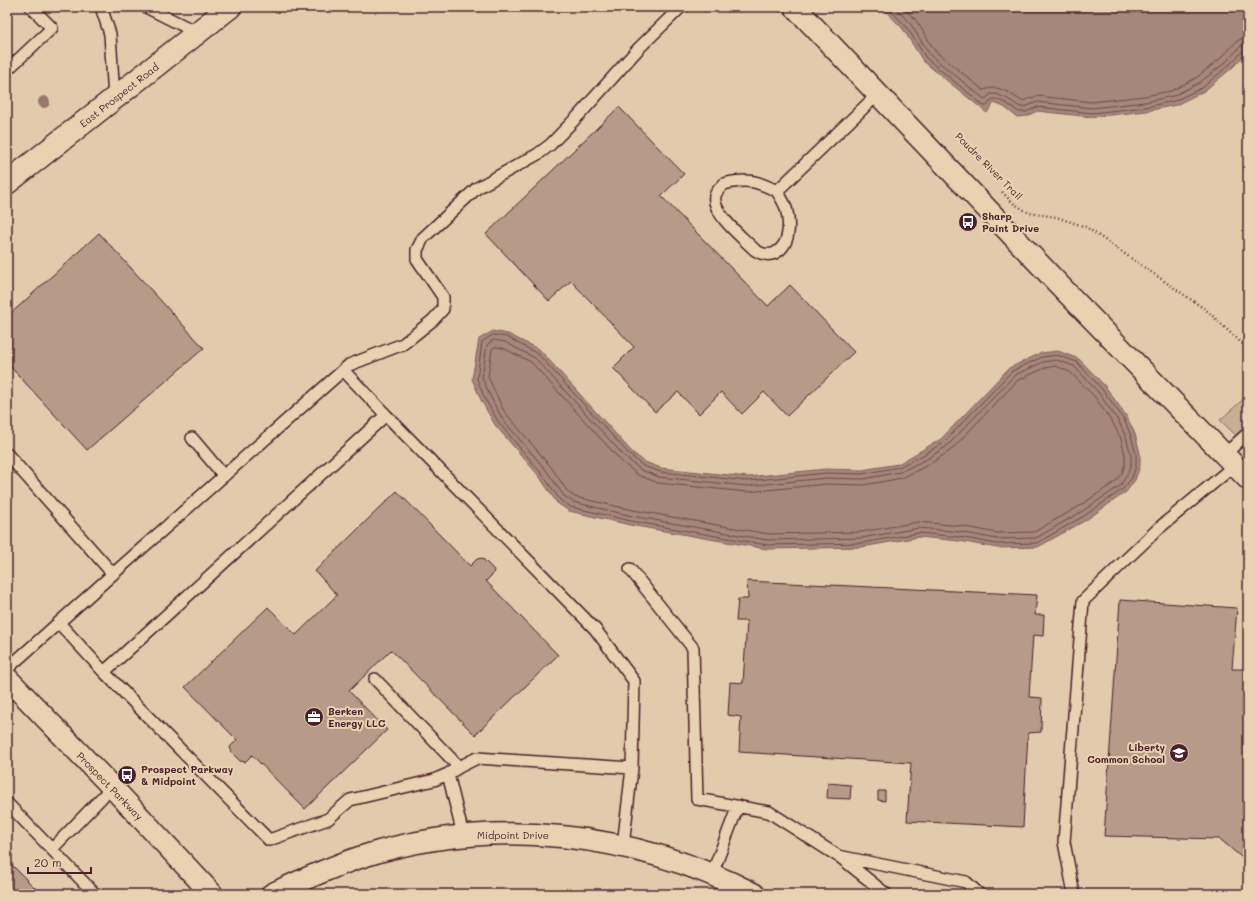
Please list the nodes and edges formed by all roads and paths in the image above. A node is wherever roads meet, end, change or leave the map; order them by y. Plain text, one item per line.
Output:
1 (32, 7) edge
2 (101, 7) edge
3 (146, 7) edge
4 (230, 7) edge
5 (681, 7) edge
6 (795, 7) edge
7 (198, 33) junction
8 (7, 70) edge
9 (878, 94) junction
10 (114, 98) junction
11 (7, 183) edge
12 (997, 186) dead end
13 (777, 191) junction
14 (1248, 349) edge
15 (343, 370) junction
16 (386, 415) junction
17 (1248, 433) edge
18 (192, 438) dead end
19 (7, 454) edge
20 (1236, 466) edge
21 (224, 476) junction
22 (630, 569) dead end
23 (113, 574) junction
24 (59, 622) junction
25 (7, 669) edge
26 (104, 672) junction
27 (7, 678) edge
28 (375, 679) dead end
29 (459, 767) junction
30 (632, 768) junction
31 (448, 774) junction
32 (112, 787) junction
33 (7, 803) edge
34 (738, 806) junction
35 (464, 835) junction
36 (622, 846) junction
37 (52, 849) junction
38 (838, 856) junction
39 (712, 874) junction
40 (95, 894) edge
41 (212, 894) edge
42 (272, 894) edge
43 (754, 894) edge
44 (886, 894) edge
45 (978, 894) edge
46 (1074, 894) edge

1 - 8 lane
2 - 10 lane
3 - 7 lane
4 - 7 main road, East Prospect Road
5 - 15 lane
6 - 9 street
7 - 10 main road, East Prospect Road
9 - 13 lane
9 - 20 street
10 - 11 main road, East Prospect Road
12 - 14 path, Poudre River Trail
13 - 13 lane
15 - 16 lane
15 - 21 lane
16 - 26 lane
16 - 30 lane
17 - 20 lane
18 - 21 lane
19 - 23 lane
20 - 46 lane
21 - 23 lane
22 - 34 lane
23 - 24 lane
24 - 25 lane
24 - 26 lane
26 - 31 lane
27 - 32 street, Prospect Parkway
28 - 29 lane
29 - 30 lane
29 - 31 lane
30 - 36 lane
31 - 35 lane
32 - 37 lane
32 - 41 street, Prospect Parkway
33 - 37 lane
34 - 38 lane
34 - 39 lane
35 - 36 street, Midpoint Drive
35 - 42 street, Midpoint Drive
36 - 39 street, Midpoint Drive
37 - 40 lane
38 - 44 lane
38 - 45 lane
39 - 43 street, Midpoint Drive

